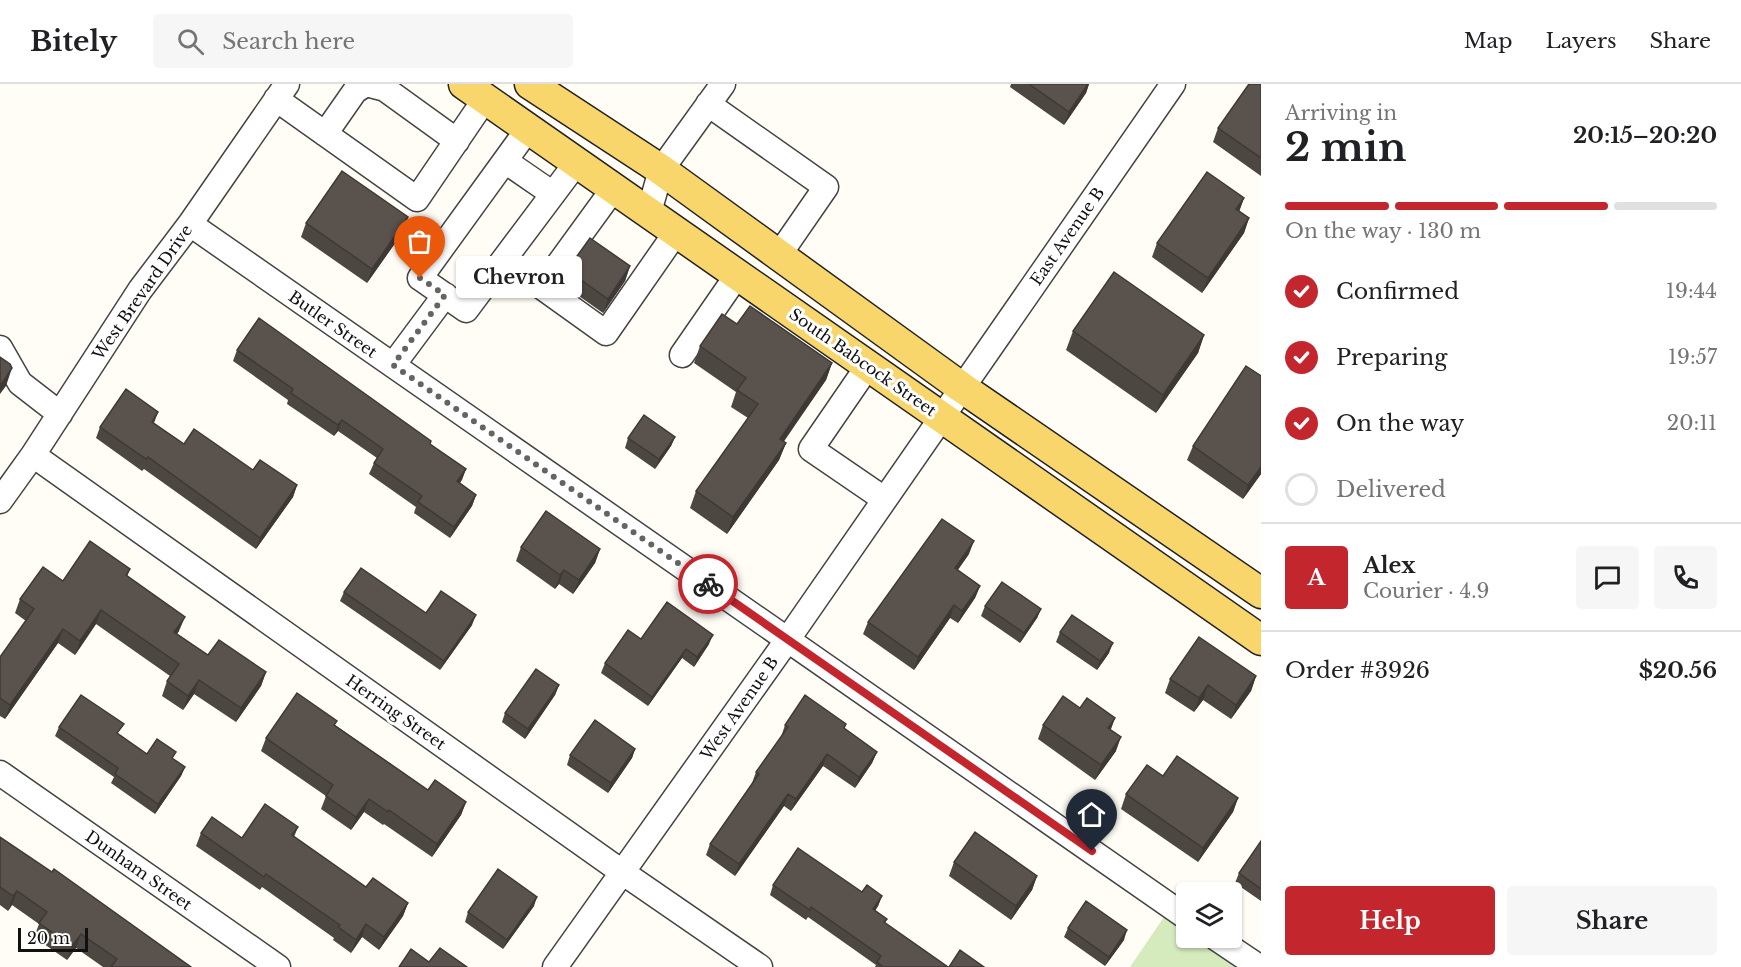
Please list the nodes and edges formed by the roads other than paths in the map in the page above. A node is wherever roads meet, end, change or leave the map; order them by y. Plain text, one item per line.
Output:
1 (530, 84) edge
2 (723, 84) edge
3 (1173, 84) edge
4 (474, 91) edge
5 (282, 92) edge
6 (708, 104) junction
7 (528, 129) junction
8 (325, 134) junction
9 (457, 141) junction
10 (505, 161) junction
11 (577, 162) junction
12 (661, 170) junction
13 (614, 188) junction
14 (553, 194) junction
15 (649, 212) junction
16 (190, 224) junction
17 (677, 231) junction
18 (779, 255) junction
19 (504, 260) junction
20 (738, 274) junction
21 (542, 287) junction
22 (445, 295) junction
23 (0, 348) edge
24 (682, 355) dead end
25 (393, 365) junction
26 (868, 366) junction
27 (961, 387) junction
28 (60, 414) junction
29 (941, 417) junction
30 (33, 455) junction
31 (884, 499) junction
32 (0, 501) edge
33 (1261, 593) edge
34 (788, 639) junction
35 (1261, 640) edge
36 (0, 773) edge
37 (622, 872) junction
38 (1176, 910) edge
39 (1231, 948) edge
40 (278, 967) edge
41 (555, 967) edge
42 (760, 967) edge
43 (1259, 967) edge

1 - 12 main road
2 - 6 street
3 - 27 street, East Avenue B
4 - 7 main road, South Babcock Street
4 - 9 street
5 - 8 street
5 - 16 street, West Brevard Drive
6 - 12 street
6 - 18 street
7 - 10 street
7 - 11 main road, South Babcock Street
8 - 9 street
8 - 9 street
10 - 14 street
10 - 22 street
11 - 13 main road, South Babcock Street
11 - 14 street
12 - 15 street
12 - 18 main road
13 - 15 main road, South Babcock Street
13 - 21 street
14 - 19 street
15 - 17 main road, South Babcock Street
16 - 25 street, Butler Street
16 - 28 street, West Brevard Drive
17 - 20 main road, South Babcock Street
17 - 21 street
18 - 27 main road
19 - 21 street
19 - 22 street
20 - 24 street
20 - 26 main road, South Babcock Street
22 - 25 street
23 - 28 street
25 - 34 street, Butler Street
26 - 29 main road, South Babcock Street
26 - 31 street
27 - 29 street, West Avenue B
27 - 33 main road
28 - 30 street, West Brevard Drive
29 - 31 street, West Avenue B
29 - 35 main road, South Babcock Street
30 - 32 street, West Brevard Drive
30 - 37 street, Herring Street
31 - 34 street, West Avenue B
34 - 37 street, West Avenue B
34 - 38 street, Butler Street
36 - 40 street, Dunham Street
37 - 41 street, West Avenue B
37 - 42 street, Herring Street
39 - 43 street

